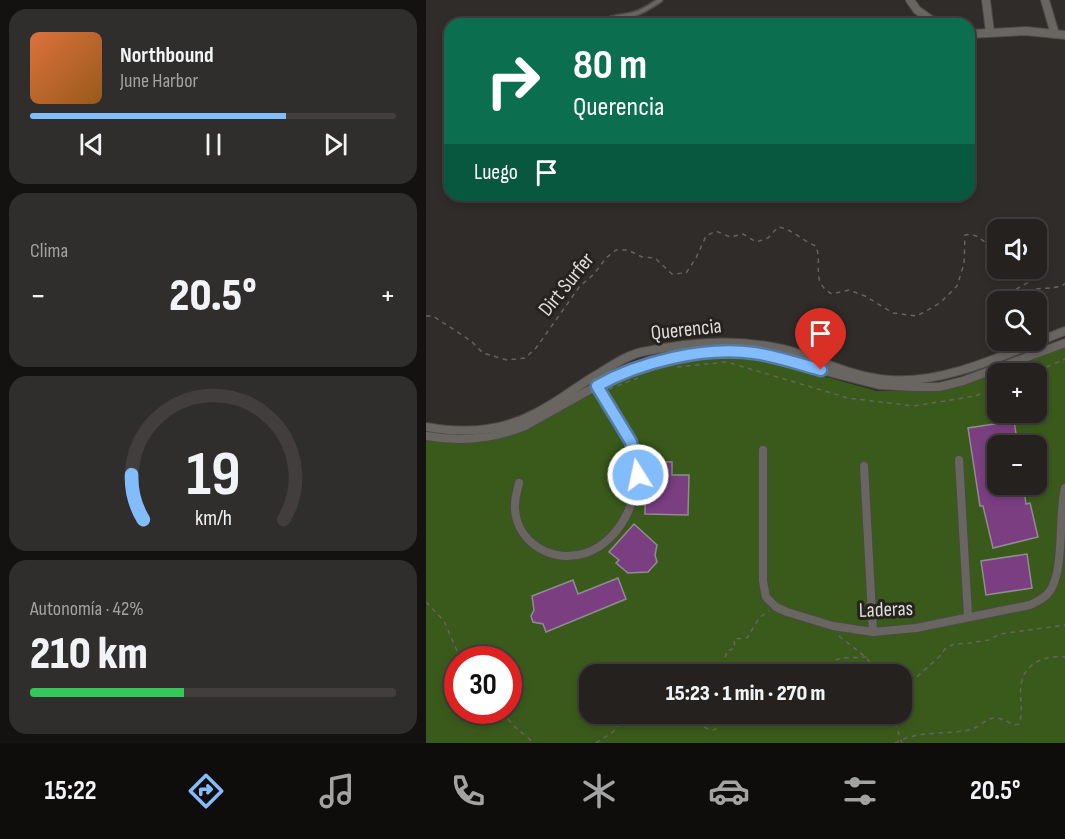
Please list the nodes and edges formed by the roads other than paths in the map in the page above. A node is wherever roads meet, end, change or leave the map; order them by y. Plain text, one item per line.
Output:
1 (660, 0) edge
2 (910, 0) edge
3 (987, 0) edge
4 (1045, 0) edge
5 (611, 18) edge
6 (928, 18) edge
7 (990, 32) junction
8 (975, 33) edge
9 (1055, 34) junction
10 (1065, 35) edge
11 (1065, 331) edge
12 (1065, 343) edge
13 (591, 378) junction
14 (879, 382) junction
15 (599, 389) junction
16 (426, 427) edge
17 (426, 436) edge
18 (763, 450) dead end
19 (959, 460) dead end
20 (864, 466) dead end
21 (519, 483) dead end
22 (1065, 488) edge
23 (968, 616) junction
24 (873, 632) junction

1 - 5 lane
2 - 6 street
3 - 7 street
4 - 9 street
7 - 8 street
7 - 9 street
9 - 10 street
11 - 14 street, Querencia
12 - 14 street, Querencia
13 - 14 street, Querencia
13 - 15 street
13 - 16 street, Querencia
14 - 15 street, Querencia
15 - 17 street, Querencia
15 - 21 street
18 - 24 street, Laderas
19 - 23 street
20 - 24 street
22 - 23 street, Laderas
23 - 24 street, Laderas

